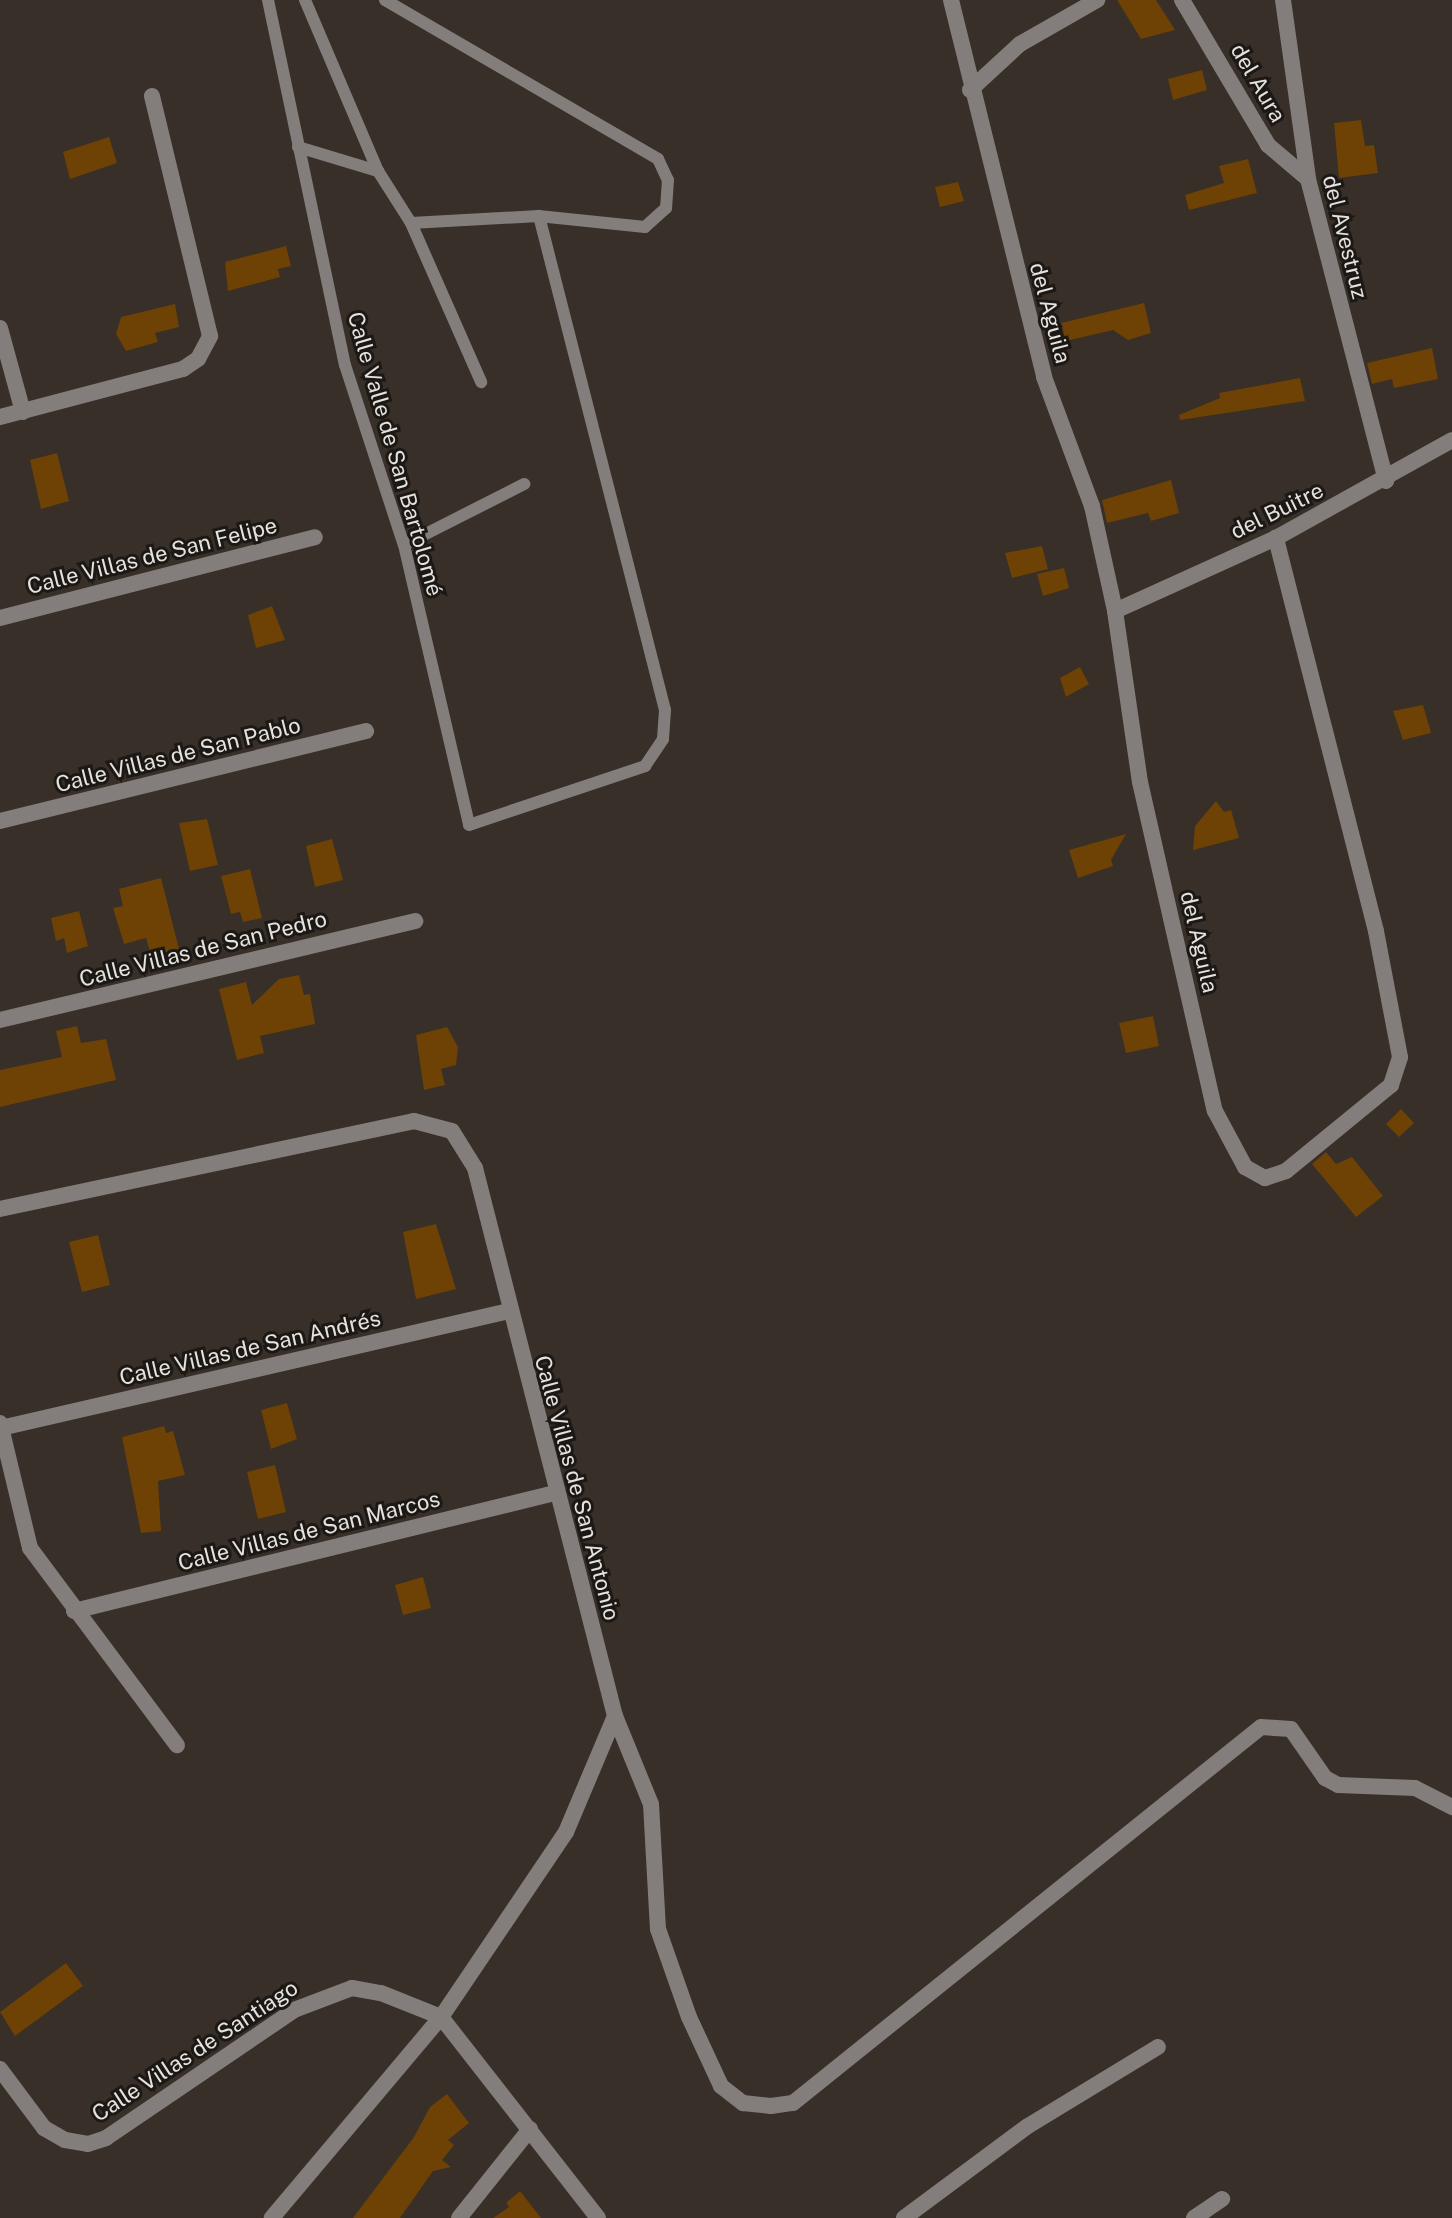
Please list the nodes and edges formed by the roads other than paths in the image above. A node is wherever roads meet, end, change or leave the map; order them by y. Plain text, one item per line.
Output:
1 (268, 0) edge
2 (305, 0) edge
3 (385, 0) edge
4 (951, 0) edge
5 (1097, 0) edge
6 (1182, 0) edge
7 (1283, 0) edge
8 (970, 90) junction
9 (152, 96) dead end
10 (298, 147) junction
11 (378, 171) junction
12 (1308, 179) junction
13 (539, 216) junction
14 (411, 223) junction
15 (0, 328) edge
16 (481, 382) dead end
17 (23, 412) junction
18 (0, 417) edge
19 (1452, 440) edge
20 (1386, 481) junction
21 (524, 484) dead end
22 (315, 537) dead end
23 (1276, 538) junction
24 (404, 545) junction
25 (1115, 611) junction
26 (0, 618) edge
27 (366, 731) dead end
28 (0, 821) edge
29 (415, 921) dead end
30 (0, 1020) edge
31 (0, 1209) edge
32 (509, 1311) junction
33 (1, 1425) edge
34 (554, 1493) junction
35 (74, 1611) junction
36 (615, 1716) junction
37 (177, 1745) dead end
38 (1452, 1807) edge
39 (441, 2017) junction
40 (1158, 2047) dead end
41 (0, 2069) edge
42 (530, 2129) junction
43 (1222, 2199) dead end
44 (272, 2218) edge
45 (459, 2218) edge
46 (598, 2218) edge
47 (904, 2218) edge
48 (1194, 2218) edge

1 - 10 lane, Calle Valle de San Bartolomé
2 - 11 lane
3 - 13 lane
4 - 8 street, del Aguila
5 - 8 street
6 - 12 street, del Aura
7 - 12 street, del Avestruz
8 - 25 street, del Aguila
9 - 17 street
10 - 11 lane
10 - 24 lane, Calle Valle de San Bartolomé
11 - 14 lane
12 - 20 street, del Avestruz
13 - 14 lane
13 - 24 lane, Calle Valle de San Bartolomé
14 - 16 lane
15 - 17 street
17 - 18 street
19 - 20 street, del Buitre
20 - 23 street, del Buitre
21 - 24 lane
22 - 26 street, Calle Villas de San Felipe
23 - 25 street, del Buitre
23 - 25 street, del Aguila
27 - 28 street, Calle Villas de San Pablo
29 - 30 street, Calle Villas de San Pedro
31 - 32 street, Calle Villas de San Antonio
32 - 33 street, Calle Villas de San Andrés
32 - 34 street, Calle Villas de San Antonio
33 - 35 street
34 - 35 street, Calle Villas de San Marcos
34 - 36 street, Calle Villas de San Antonio
35 - 37 street
36 - 38 street, Calle Villas de San Antonio
36 - 39 street
39 - 41 street, Calle Villas de Santiago
39 - 42 street
39 - 44 street
40 - 47 street
42 - 45 street
42 - 46 street
43 - 48 street

